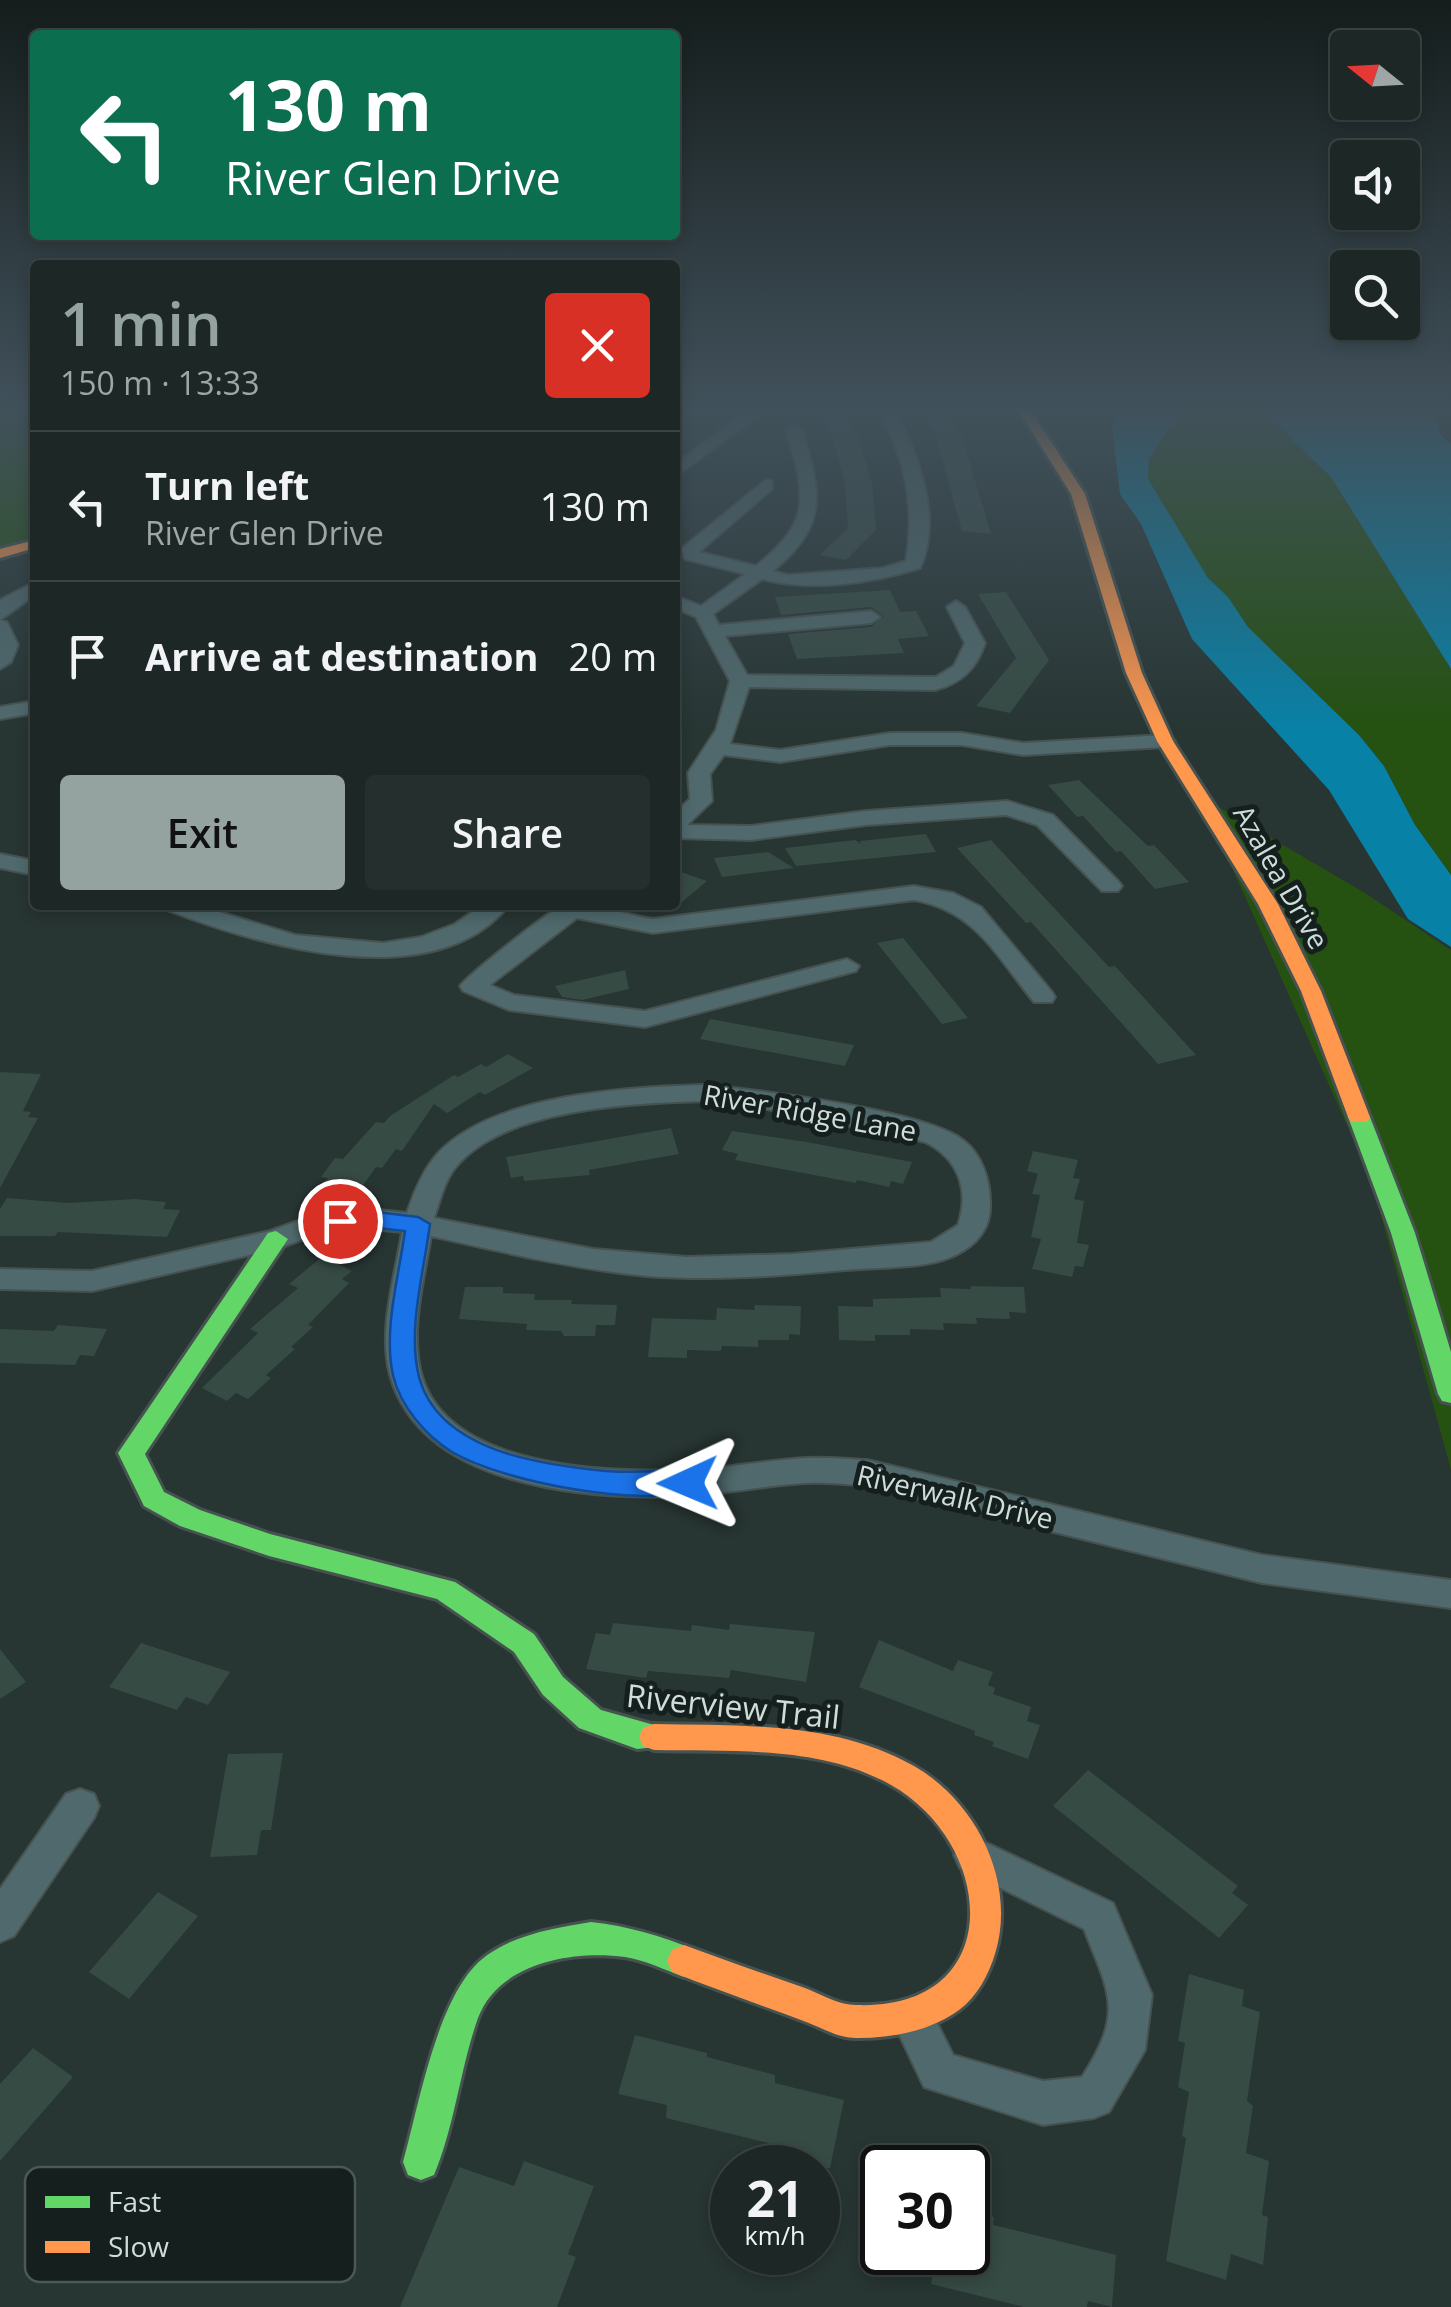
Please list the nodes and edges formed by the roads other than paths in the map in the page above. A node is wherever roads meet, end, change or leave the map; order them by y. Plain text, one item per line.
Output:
1 (729, 516) edge
2 (807, 516) edge
3 (917, 516) edge
4 (1085, 516) edge
5 (30, 545) edge
6 (0, 554) edge
7 (759, 574) junction
8 (30, 590) edge
9 (680, 605) edge
10 (956, 607) dead end
11 (0, 614) edge
12 (872, 616) dead end
13 (708, 622) junction
14 (0, 626) edge
15 (0, 663) edge
16 (740, 681) junction
17 (30, 708) edge
18 (0, 712) edge
19 (1165, 741) junction
20 (719, 747) junction
21 (680, 822) edge
22 (680, 827) edge
23 (0, 861) edge
24 (30, 867) edge
25 (1110, 886) dead end
26 (189, 910) edge
27 (490, 910) edge
28 (572, 910) edge
29 (585, 910) edge
30 (847, 966) dead end
31 (1043, 997) dead end
32 (418, 1224) junction
33 (276, 1239) junction
34 (0, 1278) edge
35 (1451, 1394) edge
36 (1451, 1594) edge
37 (80, 1806) dead end
38 (974, 1855) junction
39 (0, 1922) edge
40 (912, 2016) junction
41 (421, 2162) dead end

1 - 7 street
2 - 7 street
3 - 7 street
4 - 19 street, Azalea Drive
5 - 6 street
7 - 13 street
8 - 11 street
9 - 13 street
10 - 16 street
12 - 13 street
13 - 16 street
14 - 15 street
16 - 20 street
17 - 18 street
19 - 20 street
19 - 35 street, Azalea Drive
20 - 21 street
22 - 25 street
23 - 24 street
26 - 27 street
28 - 30 street
29 - 31 street
32 - 32 street, River Ridge Lane
32 - 33 street, River Ridge Lane
32 - 36 street, Riverwalk Drive
33 - 34 street, River Ridge Lane
33 - 38 street, Riverview Trail
37 - 39 street
38 - 40 street, Riverview Trail
38 - 40 street
40 - 41 street, Riverview Trail

